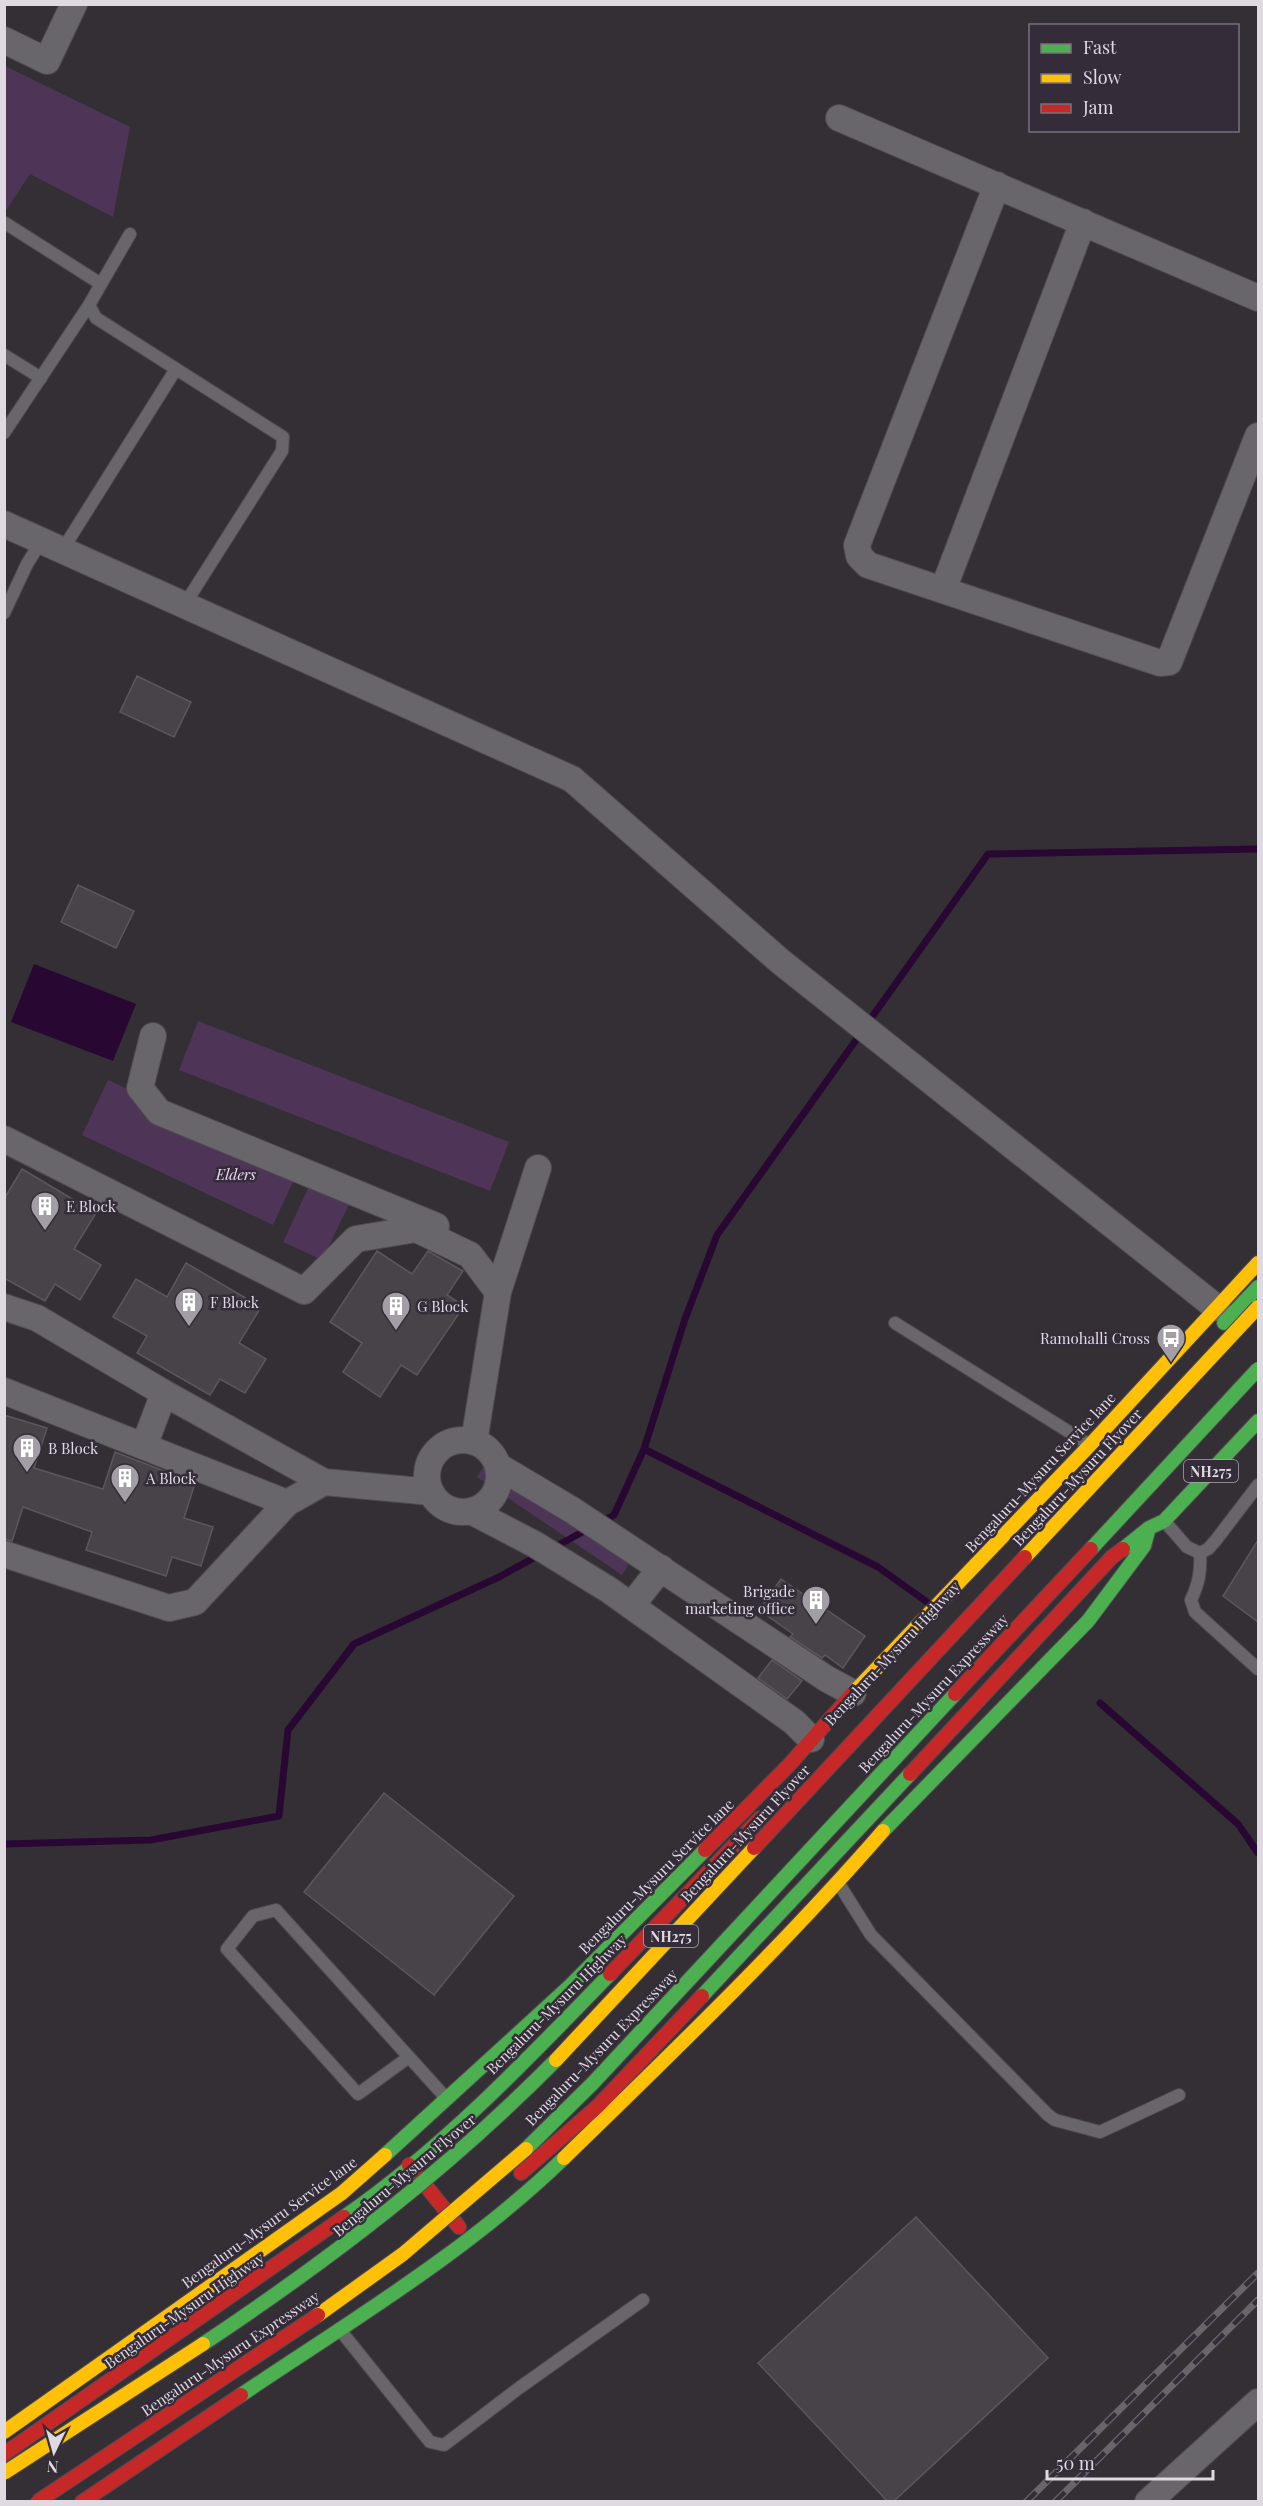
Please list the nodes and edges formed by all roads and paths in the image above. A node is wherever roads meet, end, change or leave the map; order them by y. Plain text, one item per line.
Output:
1 (74, 4) edge
2 (4, 40) edge
3 (839, 118) dead end
4 (997, 185) junction
5 (1083, 222) junction
6 (5, 223) edge
7 (130, 234) dead end
8 (100, 284) junction
9 (1258, 298) edge
10 (88, 305) junction
11 (4, 356) edge
12 (176, 369) junction
13 (41, 378) junction
14 (4, 433) edge
15 (1258, 436) edge
16 (4, 524) edge
17 (53, 545) junction
18 (943, 590) junction
19 (184, 604) junction
20 (4, 613) edge
21 (153, 1036) dead end
22 (4, 1139) edge
23 (538, 1168) dead end
24 (470, 1255) junction
25 (1258, 1263) edge
26 (1258, 1287) edge
27 (498, 1292) junction
28 (4, 1307) edge
29 (1258, 1307) edge
30 (1217, 1308) junction
31 (895, 1323) dead end
32 (1258, 1369) edge
33 (4, 1391) edge
34 (164, 1393) junction
35 (1142, 1410) dead end
36 (1258, 1421) edge
37 (474, 1442) junction
38 (1090, 1445) junction
39 (144, 1446) junction
40 (498, 1466) junction
41 (324, 1482) junction
42 (1258, 1485) edge
43 (430, 1492) junction
44 (287, 1503) junction
45 (471, 1511) junction
46 (1164, 1521) junction
47 (1149, 1528) junction
48 (1200, 1553) junction
49 (4, 1554) edge
50 (661, 1568) junction
51 (632, 1606) junction
52 (1258, 1669) edge
53 (853, 1693) junction
54 (811, 1739) junction
55 (767, 1811) dead end
56 (838, 1883) junction
57 (750, 1947) junction
58 (765, 1958) junction
59 (409, 2057) junction
60 (1179, 2095) dead end
61 (448, 2100) junction
62 (409, 2165) junction
63 (511, 2182) dead end
64 (459, 2227) dead end
65 (433, 2249) dead end
66 (643, 2300) dead end
67 (340, 2330) junction
68 (1258, 2402) edge
69 (4, 2432) edge
70 (4, 2454) edge
71 (4, 2473) edge
72 (37, 2502) edge
73 (61, 2502) edge
74 (82, 2502) edge
75 (1148, 2502) edge

1 - 2 street
3 - 4 street
4 - 5 street
4 - 18 street
5 - 9 street
5 - 18 street
6 - 8 lane
7 - 8 lane
8 - 10 lane
10 - 12 lane
10 - 13 lane
11 - 13 lane
12 - 17 lane
12 - 19 lane
13 - 14 lane
15 - 18 street
16 - 17 street
17 - 19 street
17 - 20 lane
19 - 30 street
21 - 24 street
22 - 24 street
23 - 27 street
24 - 27 street
25 - 30 main road, Bengaluru-Mysuru Service lane / NH275
26 - 35 main road
27 - 37 street
28 - 34 street
29 - 71 main road, Bengaluru-Mysuru Flyover / NH275, bridge
30 - 38 main road, Bengaluru-Mysuru Service lane / NH275
31 - 38 lane
32 - 72 main road, Bengaluru-Mysuru Expressway / NH275, bridge
33 - 39 street
34 - 39 street
34 - 41 street
36 - 46 main road, NH275
37 - 40 street
37 - 43 street
38 - 53 main road, Bengaluru-Mysuru Service lane / NH275
39 - 44 street
40 - 45 street
40 - 50 street
41 - 43 street
41 - 44 street
42 - 48 lane
43 - 45 street
44 - 49 street
45 - 51 street
46 - 47 main road, NH275
46 - 48 lane
47 - 56 main road
47 - 57 main road, NH275
48 - 52 lane
50 - 51 street
50 - 53 street
51 - 54 street
53 - 54 main road, Bengaluru-Mysuru Service lane / NH275
54 - 61 main road, Bengaluru-Mysuru Service lane / NH275
55 - 62 main road, Bengaluru-Mysuru Highway / NH275
56 - 58 main road
56 - 60 lane
57 - 58 main road
57 - 63 main road, NH275
58 - 67 main road
59 - 59 lane
59 - 61 lane
61 - 69 main road, Bengaluru-Mysuru Service lane / NH275
62 - 64 main road
62 - 70 main road, Bengaluru-Mysuru Highway / NH275
65 - 73 main road, Bengaluru-Mysuru Expressway
66 - 67 lane
67 - 74 main road
68 - 75 street

